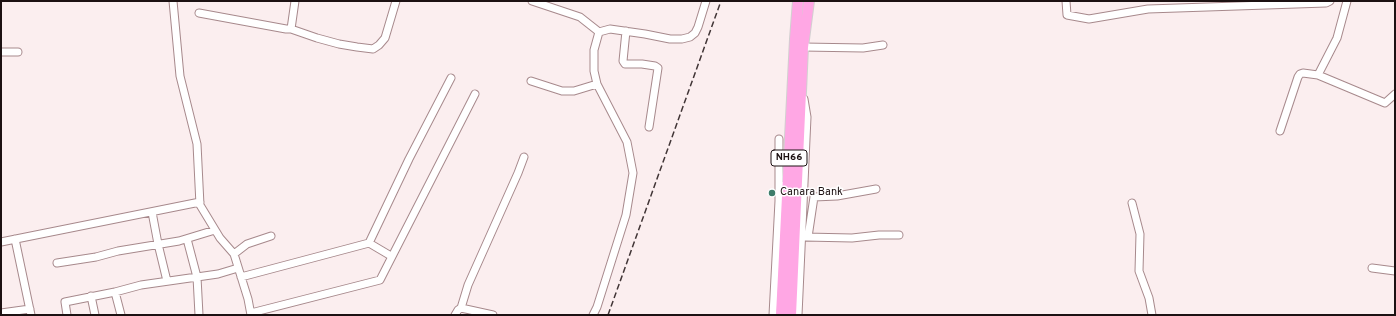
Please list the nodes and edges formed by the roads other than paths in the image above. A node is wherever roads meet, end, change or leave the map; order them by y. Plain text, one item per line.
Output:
1 (173, 1) edge
2 (295, 1) edge
3 (396, 1) edge
4 (532, 1) edge
5 (706, 1) edge
6 (798, 1) edge
7 (809, 1) edge
8 (1066, 1) edge
9 (1330, 1) edge
10 (1346, 1) edge
11 (199, 13) dead end
12 (291, 28) junction
13 (626, 31) junction
14 (599, 32) junction
15 (883, 45) dead end
16 (804, 47) junction
17 (1, 52) edge
18 (18, 52) dead end
19 (1318, 75) junction
20 (451, 78) dead end
21 (531, 81) dead end
22 (597, 84) junction
23 (802, 87) junction
24 (475, 94) dead end
25 (1395, 94) edge
26 (649, 127) dead end
27 (1280, 131) dead end
28 (779, 139) dead end
29 (524, 158) dead end
30 (788, 182) junction
31 (876, 189) dead end
32 (780, 194) junction
33 (200, 202) junction
34 (1132, 203) dead end
35 (152, 212) junction
36 (215, 230) junction
37 (899, 235) dead end
38 (271, 236) dead end
39 (804, 237) junction
40 (15, 239) junction
41 (187, 239) junction
42 (1, 242) edge
43 (369, 243) junction
44 (158, 244) junction
45 (234, 254) junction
46 (391, 256) junction
47 (57, 263) dead end
48 (238, 268) junction
49 (1372, 268) dead end
50 (1395, 270) edge
51 (197, 277) junction
52 (241, 277) junction
53 (167, 281) junction
54 (115, 292) junction
55 (90, 296) junction
56 (461, 308) junction
57 (2, 310) edge
58 (30, 312) edge
59 (251, 314) edge
60 (67, 315) edge
61 (95, 315) edge
62 (121, 315) edge
63 (199, 315) edge
64 (455, 315) edge
65 (493, 315) edge
66 (593, 315) edge
67 (773, 315) edge
68 (781, 315) edge
69 (791, 315) edge
70 (798, 315) edge
71 (1152, 315) edge

1 - 33 street
2 - 12 street
3 - 12 street
4 - 14 street
5 - 13 street
6 - 30 highway, NH66
7 - 16 highway, NH66
8 - 9 street
10 - 19 street
11 - 12 street
13 - 14 street
13 - 26 street
14 - 22 street
15 - 16 street
16 - 23 highway, NH66
17 - 18 street
19 - 25 street
19 - 27 street
20 - 43 street
21 - 22 street
22 - 66 street
23 - 39 street
23 - 69 highway, NH66
24 - 46 street
28 - 32 street
29 - 56 street
30 - 32 street
30 - 68 highway, NH66
31 - 39 street
32 - 67 street
33 - 35 street
33 - 36 street
34 - 71 street
35 - 40 street
35 - 44 street
36 - 41 street
36 - 45 street
37 - 39 street
38 - 45 street
39 - 70 street
40 - 42 street
40 - 58 street
41 - 44 street
41 - 51 street
43 - 46 street
43 - 52 street
44 - 47 street
44 - 53 street
45 - 48 street
46 - 59 street
48 - 51 street
48 - 52 street
49 - 50 street
51 - 53 street
51 - 63 street
52 - 59 street
53 - 54 street
54 - 55 street
54 - 62 street
55 - 60 street
55 - 61 street
56 - 64 street
56 - 65 street
57 - 58 street

